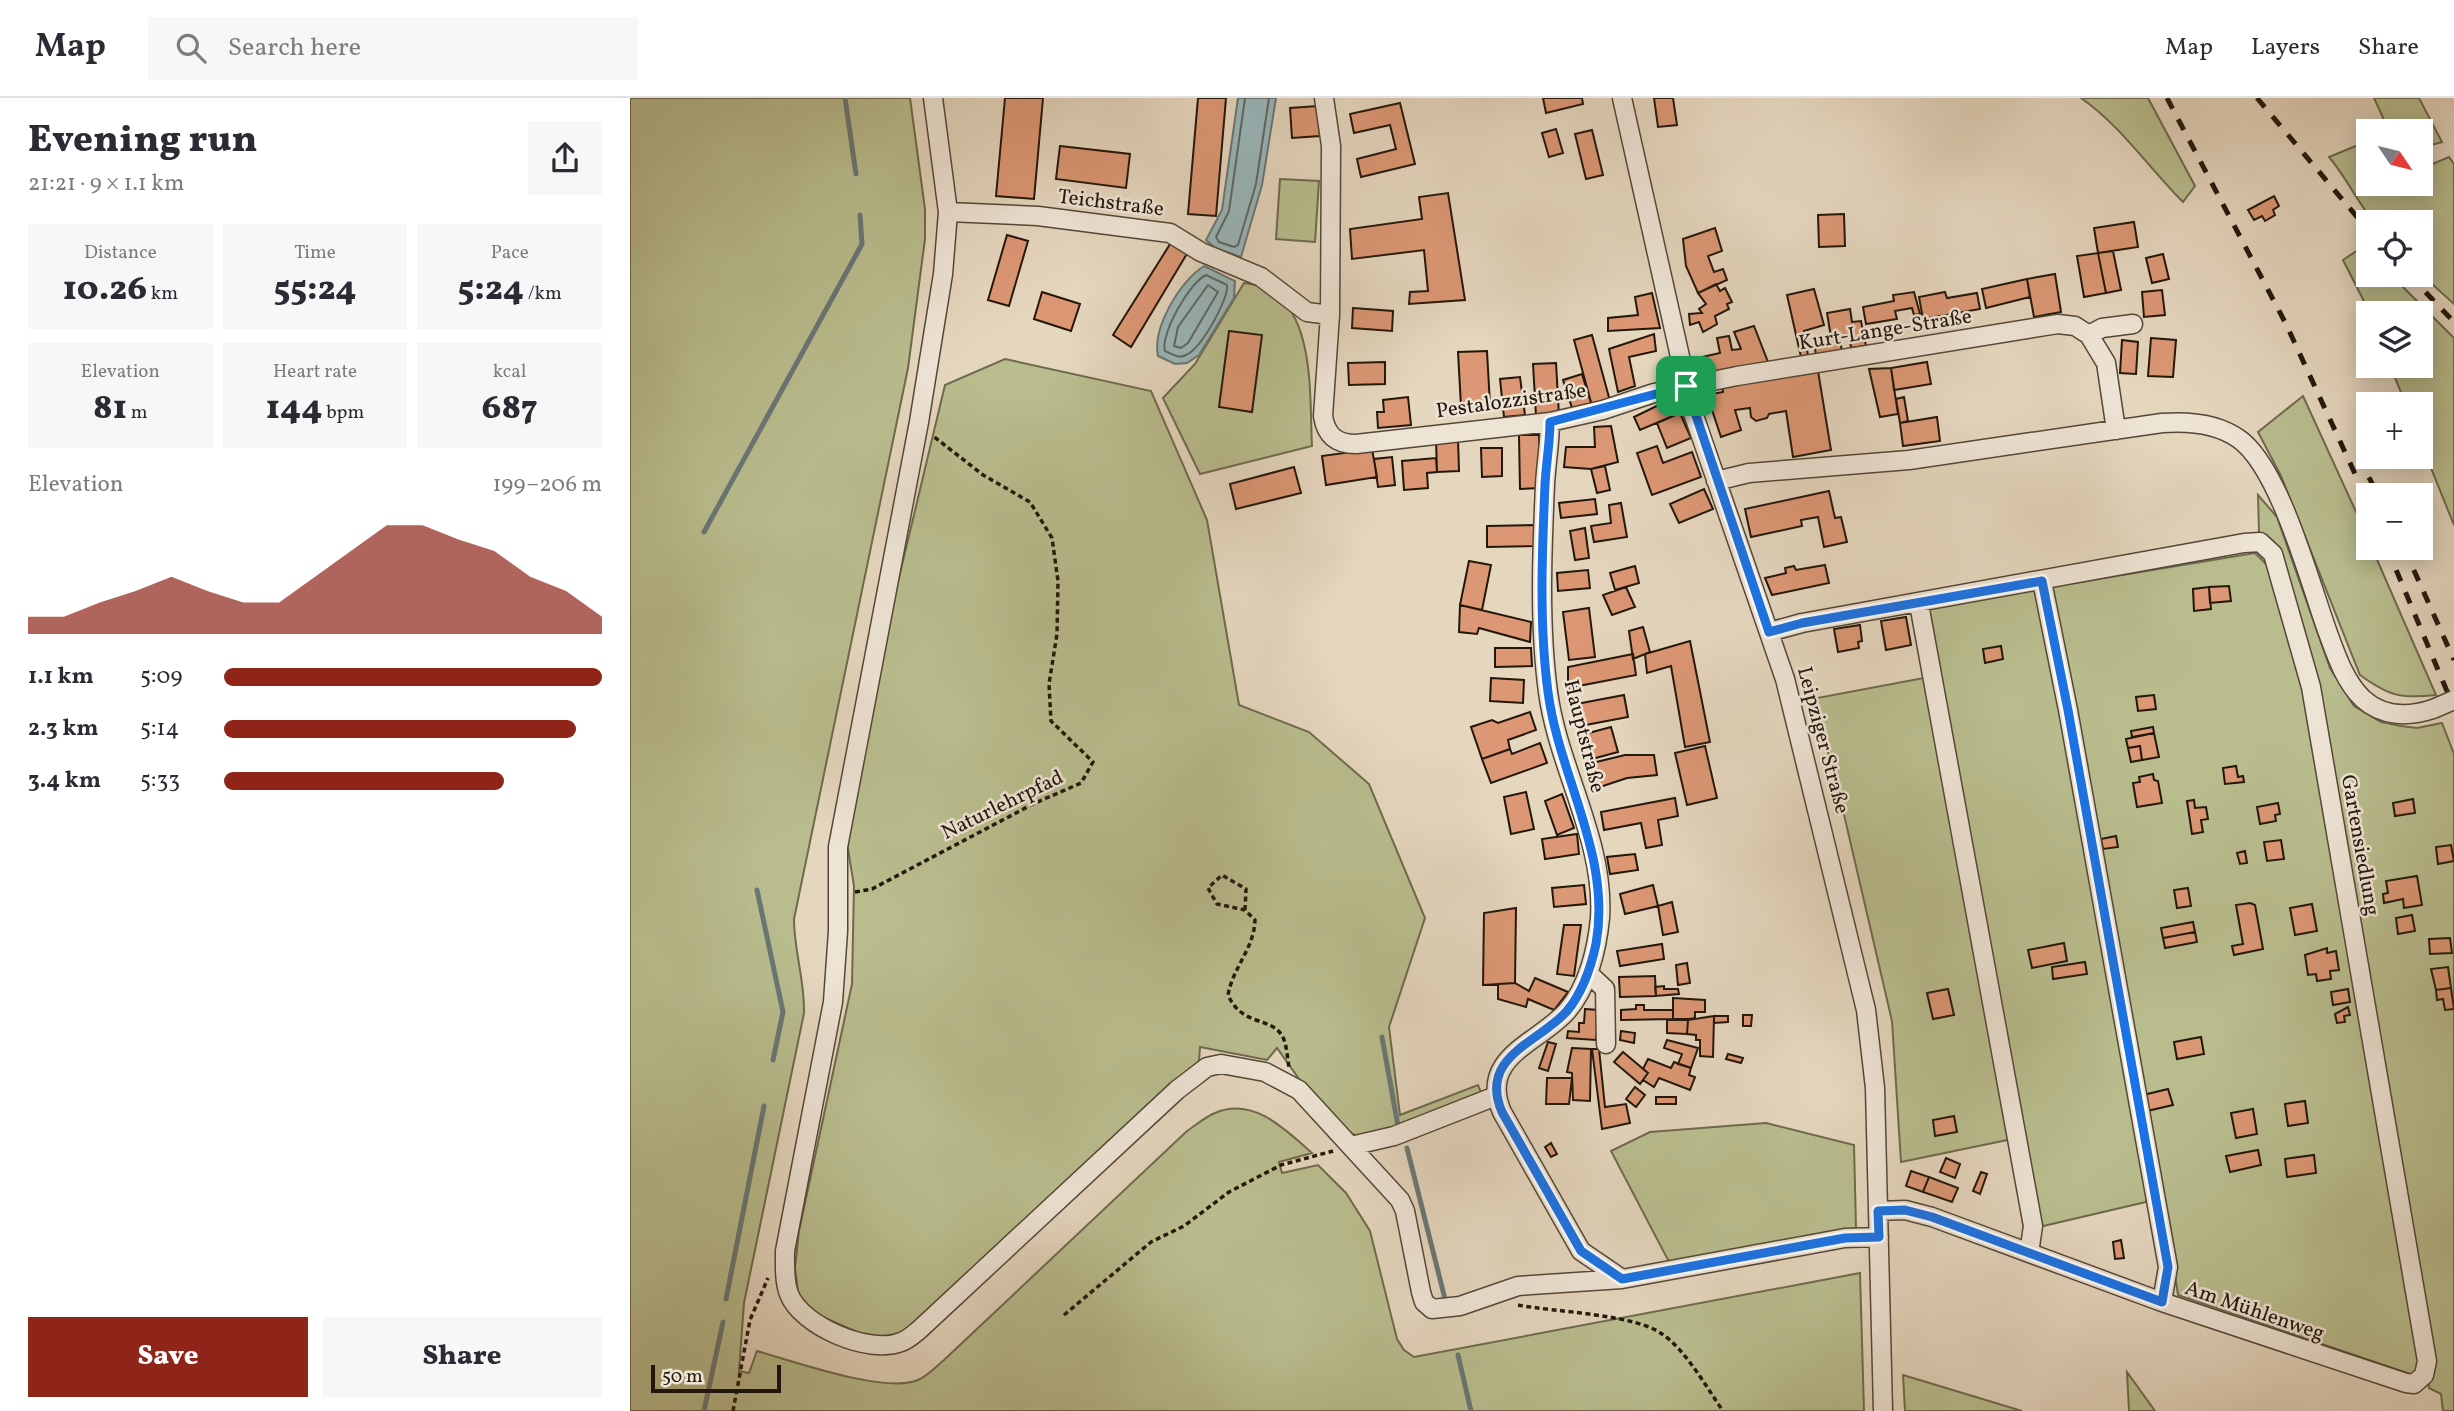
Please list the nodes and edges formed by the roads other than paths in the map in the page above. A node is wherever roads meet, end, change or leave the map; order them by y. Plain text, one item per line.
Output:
1 (933, 98) edge
2 (1324, 98) edge
3 (1622, 98) edge
4 (948, 212) junction
5 (1329, 315) junction
6 (2133, 324) dead end
7 (2089, 335) junction
8 (1686, 386) junction
9 (1550, 422) junction
10 (2116, 430) junction
11 (1716, 481) junction
12 (2042, 581) junction
13 (1919, 604) junction
14 (1769, 632) junction
15 (2454, 701) edge
16 (1588, 973) junction
17 (1606, 1044) dead end
18 (1496, 1096) junction
19 (1351, 1146) junction
20 (1878, 1211) junction
21 (1879, 1237) junction
22 (2029, 1253) junction
23 (1622, 1279) junction
24 (2162, 1302) junction
25 (2419, 1381) joint
26 (1883, 1411) edge

1 - 4 street
2 - 5 street
3 - 8 street, Leipziger Straße
4 - 5 street, Teichstraße
4 - 19 street
5 - 9 street, Pestalozzistraße
6 - 7 street
7 - 8 street, Kurt-Lange-Straße
7 - 10 street
8 - 9 street, Pestalozzistraße
8 - 11 street, Leipziger Straße
9 - 16 street, Hauptstraße
10 - 11 street
10 - 15 street, bridge
11 - 14 street, Leipziger Straße
12 - 13 street, Gartensiedlung
12 - 24 street
12 - 25 street, Gartensiedlung
13 - 14 street, Gartensiedlung
13 - 22 street
14 - 20 street, Leipziger Straße
16 - 17 street
16 - 18 street, Hauptstraße
18 - 19 street
18 - 23 street
19 - 23 street
20 - 21 street, Leipziger Straße
20 - 22 street, Am Mühlenweg
21 - 23 street
21 - 26 street, Leipziger Straße
22 - 24 street, Am Mühlenweg
24 - 25 street, Am Mühlenweg

